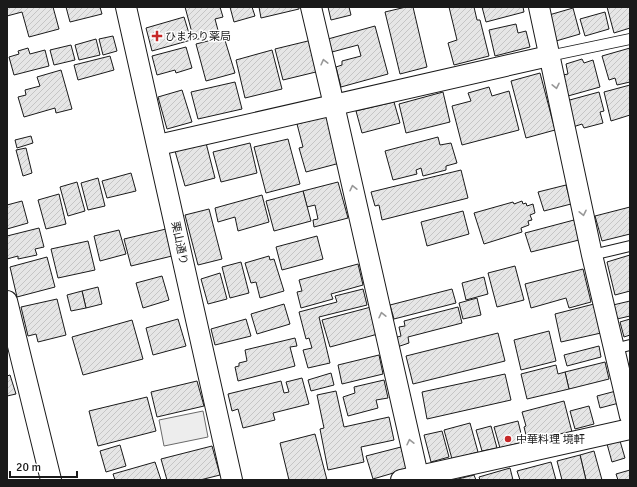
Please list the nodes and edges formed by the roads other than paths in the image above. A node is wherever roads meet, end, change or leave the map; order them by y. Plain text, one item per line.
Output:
1 (126, 7) edge
2 (311, 7) edge
3 (539, 7) edge
4 (630, 39) edge
5 (549, 56) junction
6 (334, 105) junction
7 (158, 145) junction
8 (630, 246) edge
9 (592, 255) junction
10 (7, 301) edge
11 (622, 347) edge
12 (630, 416) edge
13 (630, 429) edge
14 (413, 479) edge
15 (51, 480) edge
16 (232, 480) edge

1 - 7 street, 栗山通り
6 -> 2 street
3 - 5 street
4 - 5 lane
5 - 6 street
5 -> 9 street
6 - 7 street
14 -> 6 street
7 - 16 street, 栗山通り
8 - 9 lane
9 - 11 street
10 - 15 street
11 - 12 street
13 - 14 street

